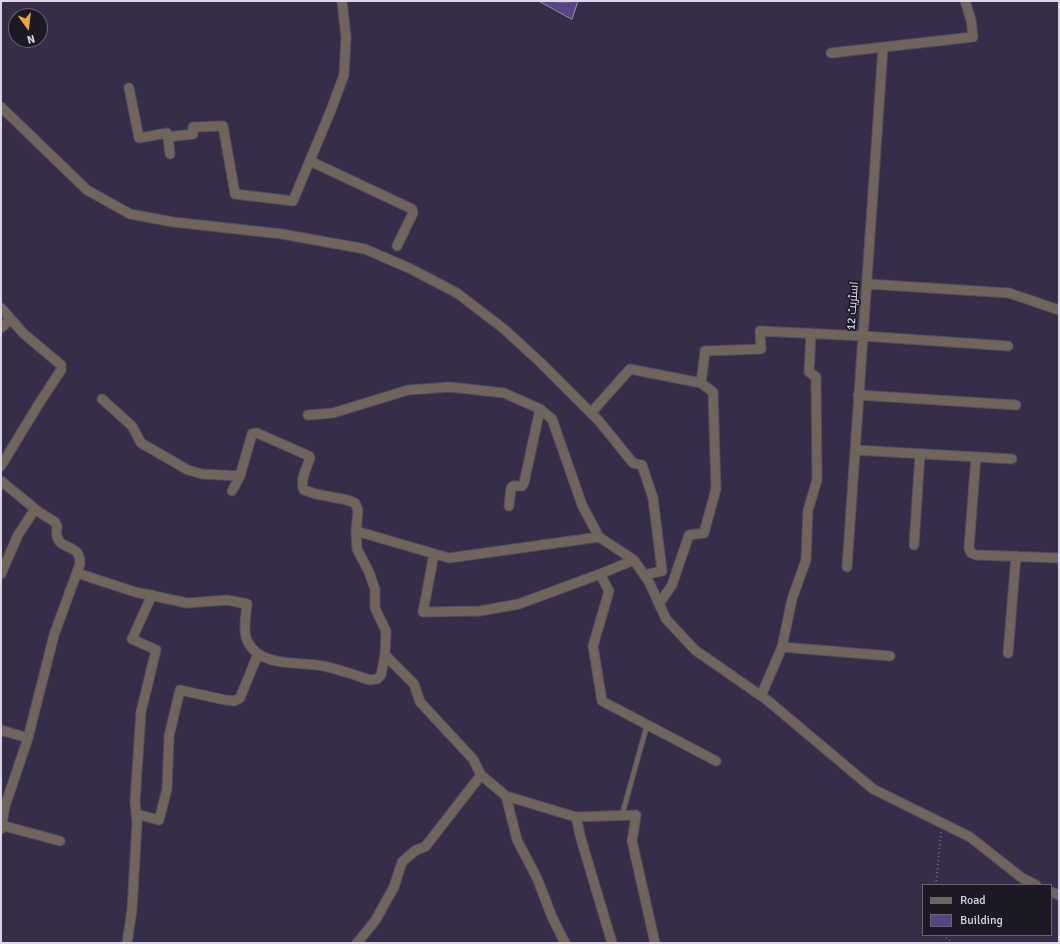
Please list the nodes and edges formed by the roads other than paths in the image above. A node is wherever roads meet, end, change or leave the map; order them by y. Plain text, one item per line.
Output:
1 (342, 1) edge
2 (965, 1) edge
3 (883, 48) junction
4 (831, 53) dead end
5 (128, 88) dead end
6 (1, 107) edge
7 (168, 137) junction
8 (170, 154) dead end
9 (310, 161) junction
10 (398, 246) dead end
11 (867, 284) junction
12 (1, 308) edge
13 (1059, 310) edge
14 (11, 319) junction
15 (1, 328) edge
16 (811, 333) junction
17 (863, 336) junction
18 (1008, 346) dead end
19 (701, 383) junction
20 (858, 395) junction
21 (102, 399) dead end
22 (1016, 405) dead end
23 (540, 409) junction
24 (591, 413) junction
25 (308, 415) dead end
26 (855, 450) junction
27 (920, 454) junction
28 (976, 457) junction
29 (1012, 459) dead end
30 (1, 466) edge
31 (240, 476) junction
32 (1, 481) edge
33 (232, 491) dead end
34 (509, 506) dead end
35 (35, 509) junction
36 (356, 531) junction
37 (598, 537) junction
38 (914, 545) dead end
39 (434, 554) junction
40 (1016, 556) junction
41 (1059, 558) edge
42 (634, 560) junction
43 (847, 567) dead end
44 (1, 574) edge
45 (77, 574) junction
46 (600, 574) junction
47 (644, 575) junction
48 (152, 595) junction
49 (659, 604) junction
50 (782, 647) junction
51 (1008, 653) dead end
52 (258, 654) junction
53 (386, 655) junction
54 (890, 656) dead end
55 (761, 696) junction
56 (647, 725) junction
57 (1, 730) edge
58 (28, 738) junction
59 (716, 761) dead end
60 (481, 775) junction
61 (506, 796) junction
62 (136, 814) junction
63 (622, 815) junction
64 (576, 817) junction
65 (1, 826) edge
66 (60, 841) dead end
67 (1034, 884) edge
68 (127, 943) edge
69 (357, 943) edge
70 (565, 943) edge
71 (612, 943) edge
72 (655, 943) edge

1 - 9 street
2 - 3 street
3 - 4 street
3 - 11 street, اسٹریٹ 12
5 - 7 street
6 - 24 street
7 - 8 street
7 - 9 street
9 - 10 street
11 - 13 street
11 - 17 street, اسٹریٹ 12
12 - 14 street
14 - 15 street
14 - 30 street
16 - 17 street
16 - 19 street
16 - 50 street
17 - 18 street
17 - 20 street, اسٹریٹ 12
19 - 24 street
19 - 49 street
20 - 22 street
20 - 26 street, اسٹریٹ 12
21 - 31 street
23 - 25 street
23 - 34 street
23 - 37 street
24 - 47 street
26 - 27 street
26 - 43 street, اسٹریٹ 12
27 - 28 street
27 - 38 street
28 - 29 street
28 - 40 street
31 - 33 street
31 - 36 street
32 - 35 street
35 - 44 street
35 - 45 street
36 - 39 street
36 - 53 street
37 - 39 street
37 - 42 street
39 - 46 street
40 - 41 street
40 - 51 street
42 - 46 street
42 - 47 street
45 - 48 street
45 - 58 street
46 - 56 street
47 - 49 street
48 - 52 street
48 - 62 street
49 - 55 street
50 - 54 street
50 - 55 street
52 - 53 street
52 - 62 street
53 - 60 street
55 - 67 street
56 - 59 street
56 - 63 lane
57 - 58 street
58 - 65 street
60 - 61 street
60 - 69 street
61 - 64 street
61 - 70 street
62 - 68 street
63 - 64 street
63 - 72 street
64 - 71 street
65 - 66 street

